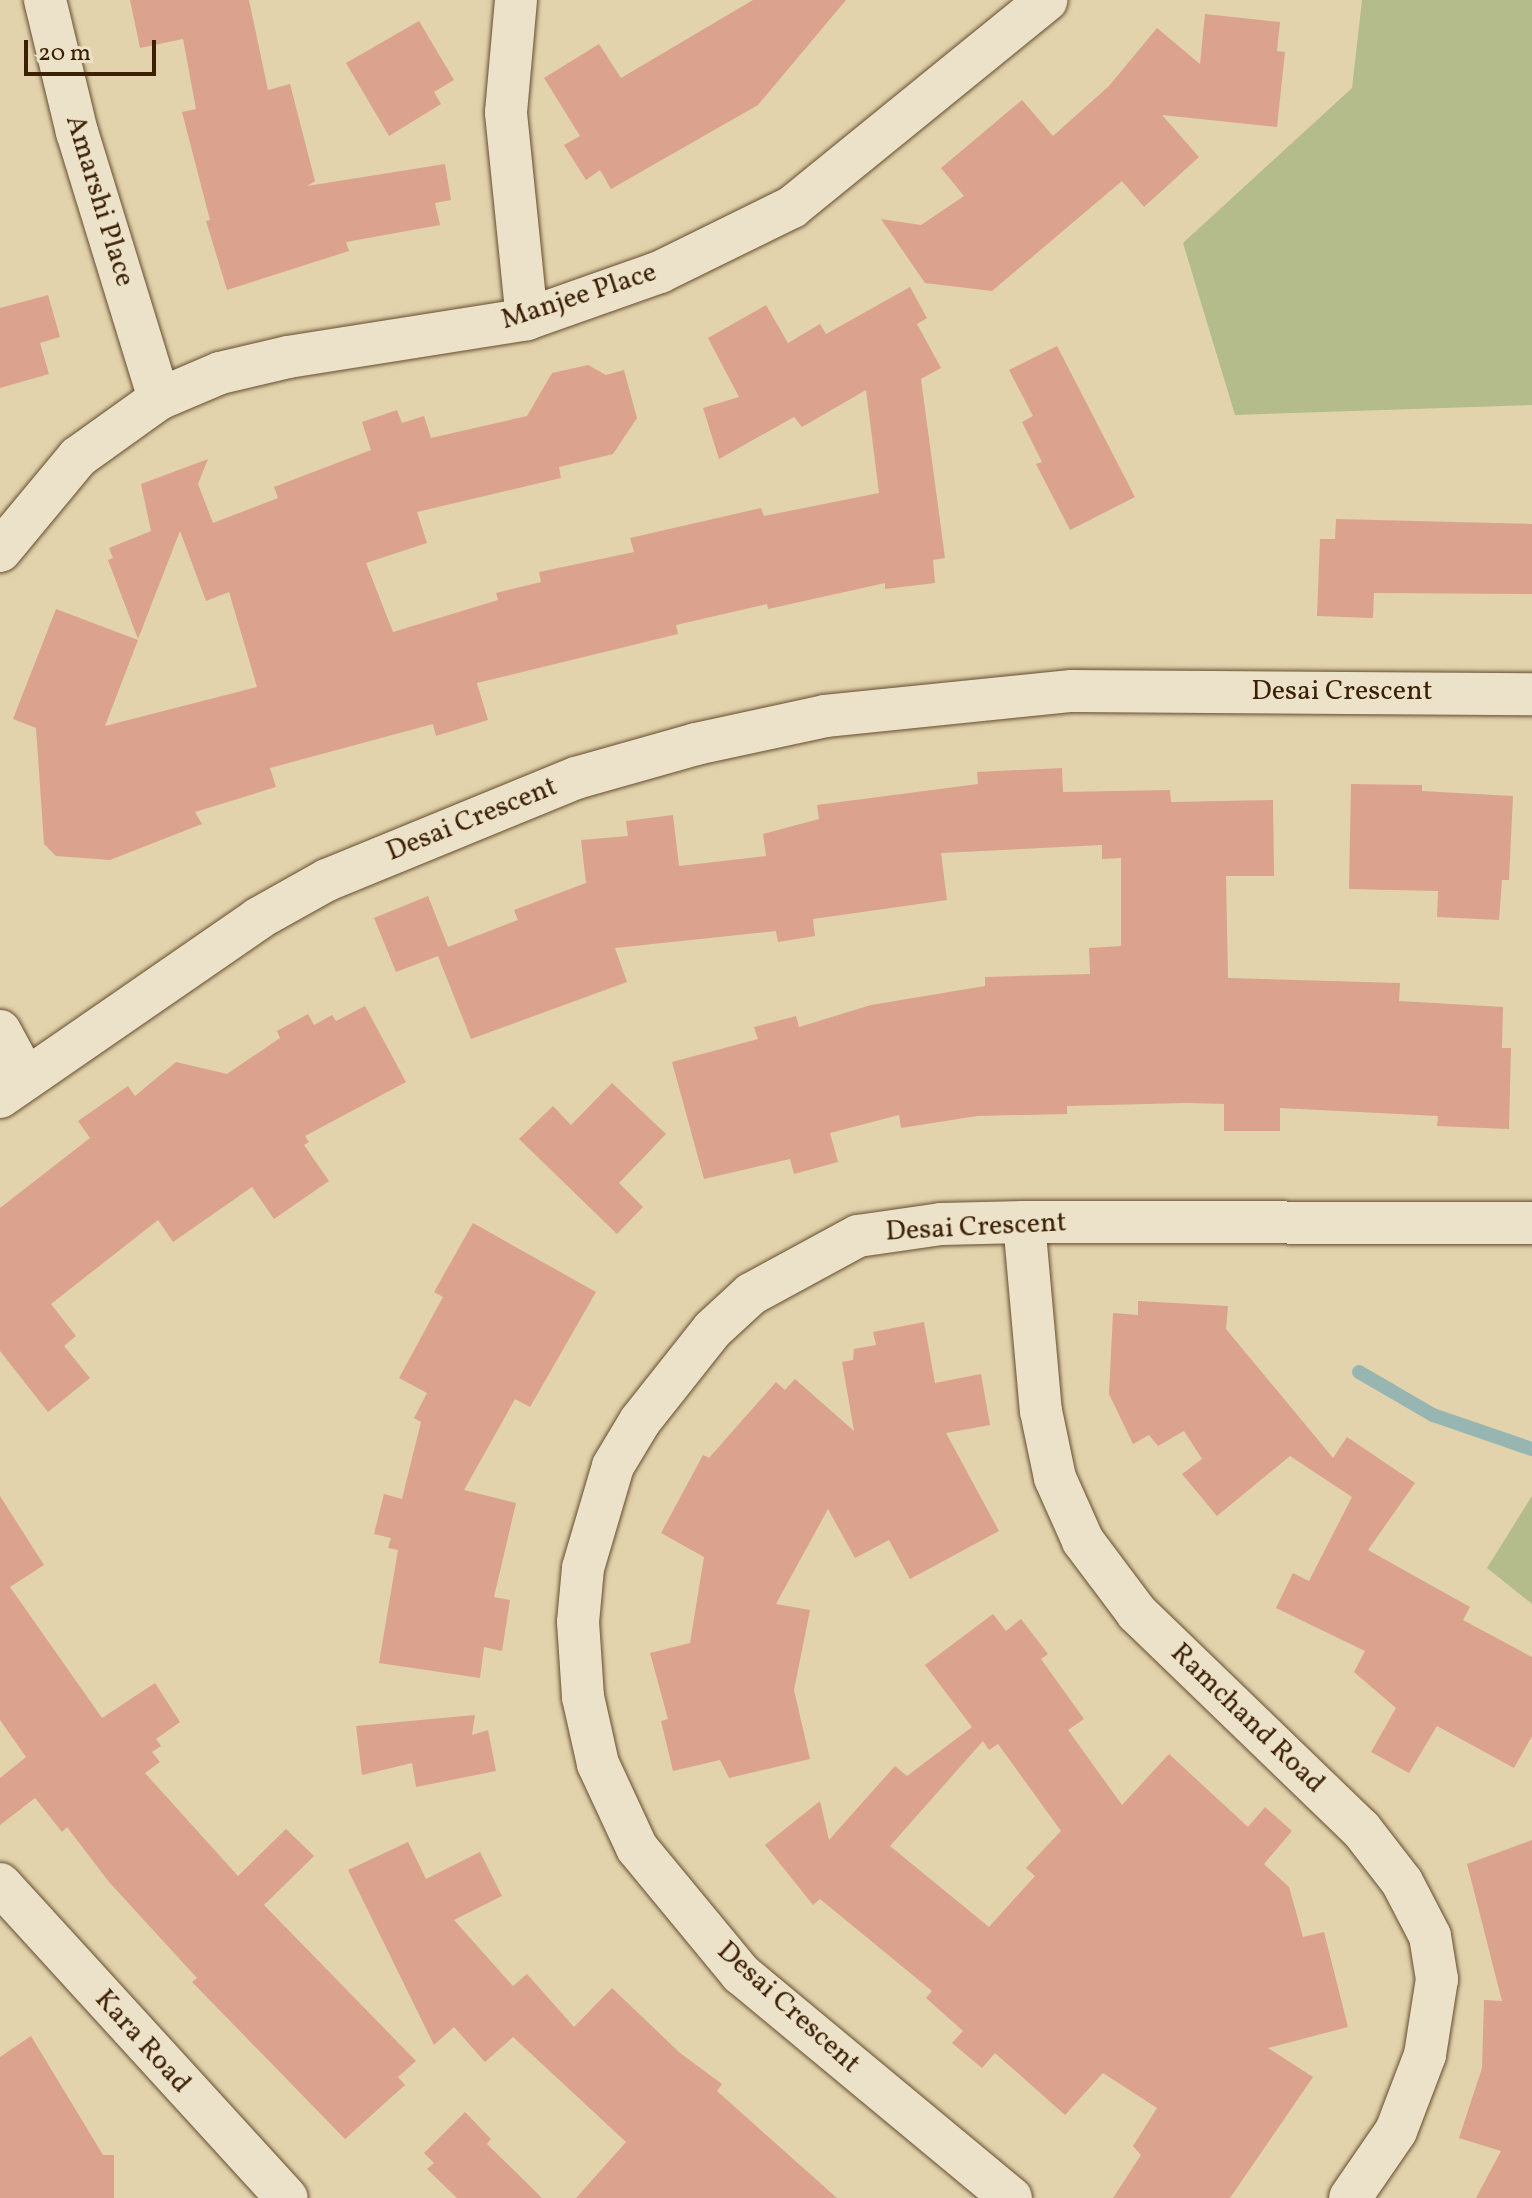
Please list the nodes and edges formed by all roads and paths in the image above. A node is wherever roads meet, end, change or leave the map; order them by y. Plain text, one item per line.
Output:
1 (45, 0) edge
2 (516, 0) edge
3 (1047, 0) edge
4 (527, 319) junction
5 (159, 399) junction
6 (0, 551) edge
7 (1532, 694) edge
8 (0, 1031) edge
9 (13, 1087) edge
10 (1024, 1222) junction
11 (1532, 1223) edge
12 (0, 1884) edge
13 (287, 2198) edge
14 (1011, 2198) edge
15 (1350, 2198) edge

1 - 5 street, Amarshi Place
2 - 4 street
3 - 4 street, Manjee Place
4 - 5 street, Manjee Place
5 - 6 street, Manjee Place
7 - 9 street, Desai Crescent
8 - 9 street
10 - 11 street, Desai Crescent
10 - 14 street, Desai Crescent
10 - 15 street, Ramchand Road
12 - 13 street, Kara Road

